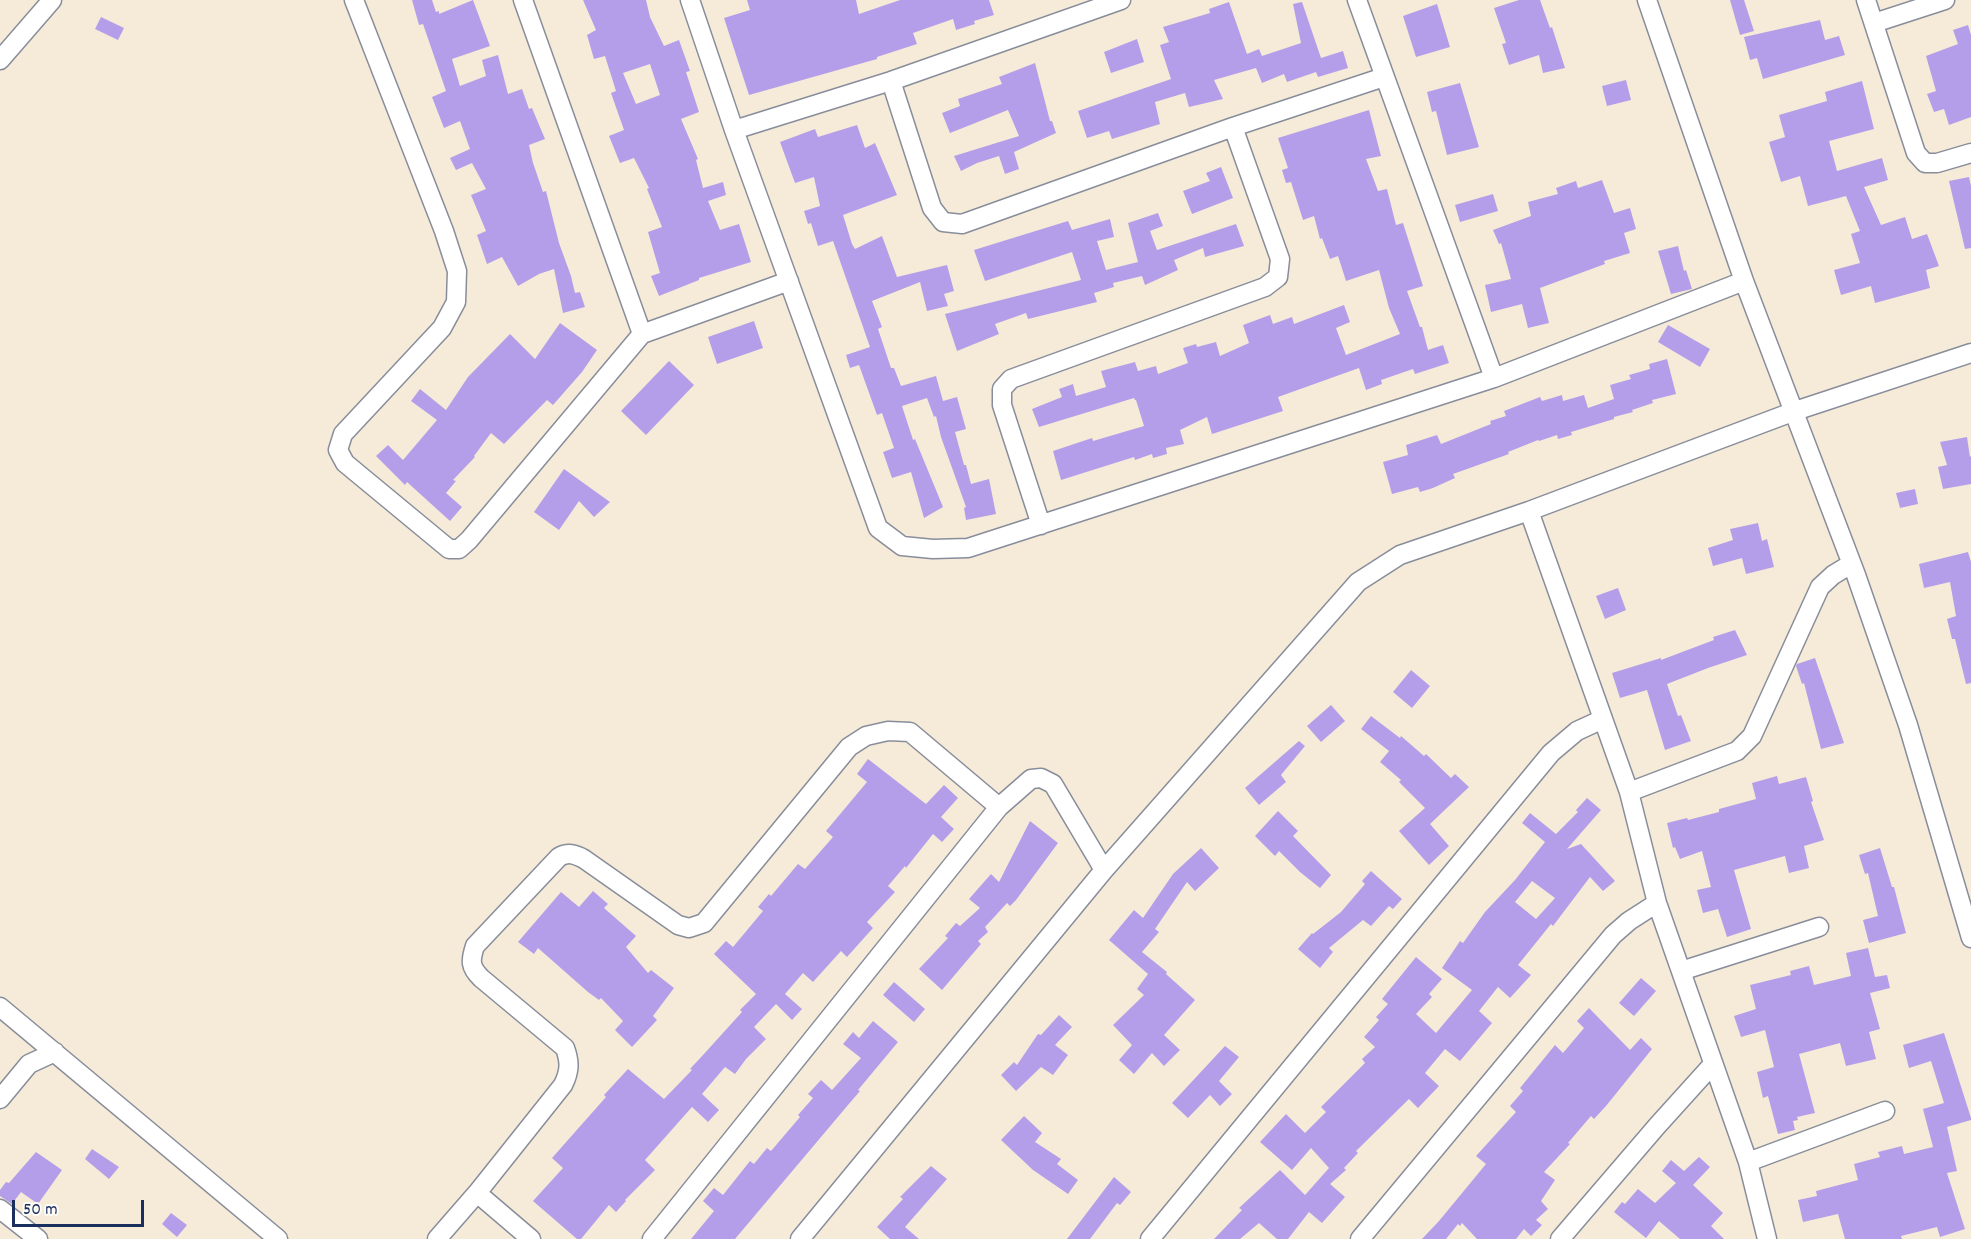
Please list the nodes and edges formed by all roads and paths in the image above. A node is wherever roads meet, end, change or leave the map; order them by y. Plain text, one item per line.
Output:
1 (52, 0) edge
2 (354, 0) edge
3 (523, 0) edge
4 (690, 0) edge
5 (1121, 0) edge
6 (1357, 0) edge
7 (1647, 0) edge
8 (1866, 0) edge
9 (1945, 0) edge
10 (1874, 23) junction
11 (0, 60) edge
12 (1384, 77) junction
13 (891, 81) junction
14 (1233, 127) junction
15 (734, 130) junction
16 (1971, 153) edge
17 (789, 281) junction
18 (1744, 281) junction
19 (642, 334) junction
20 (1971, 353) edge
21 (1494, 378) junction
22 (1795, 411) junction
23 (1529, 511) junction
24 (1041, 525) junction
25 (1851, 564) junction
26 (1604, 719) junction
27 (1629, 792) junction
28 (999, 807) junction
29 (1104, 870) junction
30 (1657, 903) junction
31 (1819, 927) dead end
32 (1971, 938) edge
33 (1681, 971) junction
34 (0, 1007) edge
35 (56, 1052) junction
36 (1713, 1064) junction
37 (0, 1099) edge
38 (1885, 1111) dead end
39 (1748, 1162) junction
40 (477, 1193) junction
41 (0, 1209) edge
42 (38, 1239) edge
43 (278, 1239) edge
44 (437, 1239) edge
45 (531, 1239) edge
46 (652, 1239) edge
47 (800, 1239) edge
48 (1150, 1239) edge
49 (1360, 1239) edge
50 (1560, 1239) edge
51 (1767, 1239) edge

1 - 11 street
2 - 19 street
3 - 19 street
4 - 15 street
5 - 13 street
6 - 12 street
7 - 18 street
8 - 10 street
9 - 10 street
10 - 16 street
12 - 14 street
12 - 21 street
13 - 14 street
13 - 15 street
14 - 24 street
15 - 17 street
17 - 19 street
17 - 24 street
18 - 21 street
18 - 22 street
20 - 22 street
21 - 24 street
22 - 23 street
22 - 25 street
23 - 26 street
23 - 29 street
25 - 27 street
25 - 32 street
26 - 27 street
26 - 48 street
27 - 30 street
28 - 29 street
28 - 40 street
28 - 46 street
29 - 47 street
30 - 33 street
30 - 49 street
31 - 33 street
33 - 36 street
34 - 35 street
35 - 37 street
35 - 43 street
36 - 39 street
36 - 50 street
38 - 39 street
39 - 51 street
40 - 44 street
40 - 45 street
41 - 42 street

